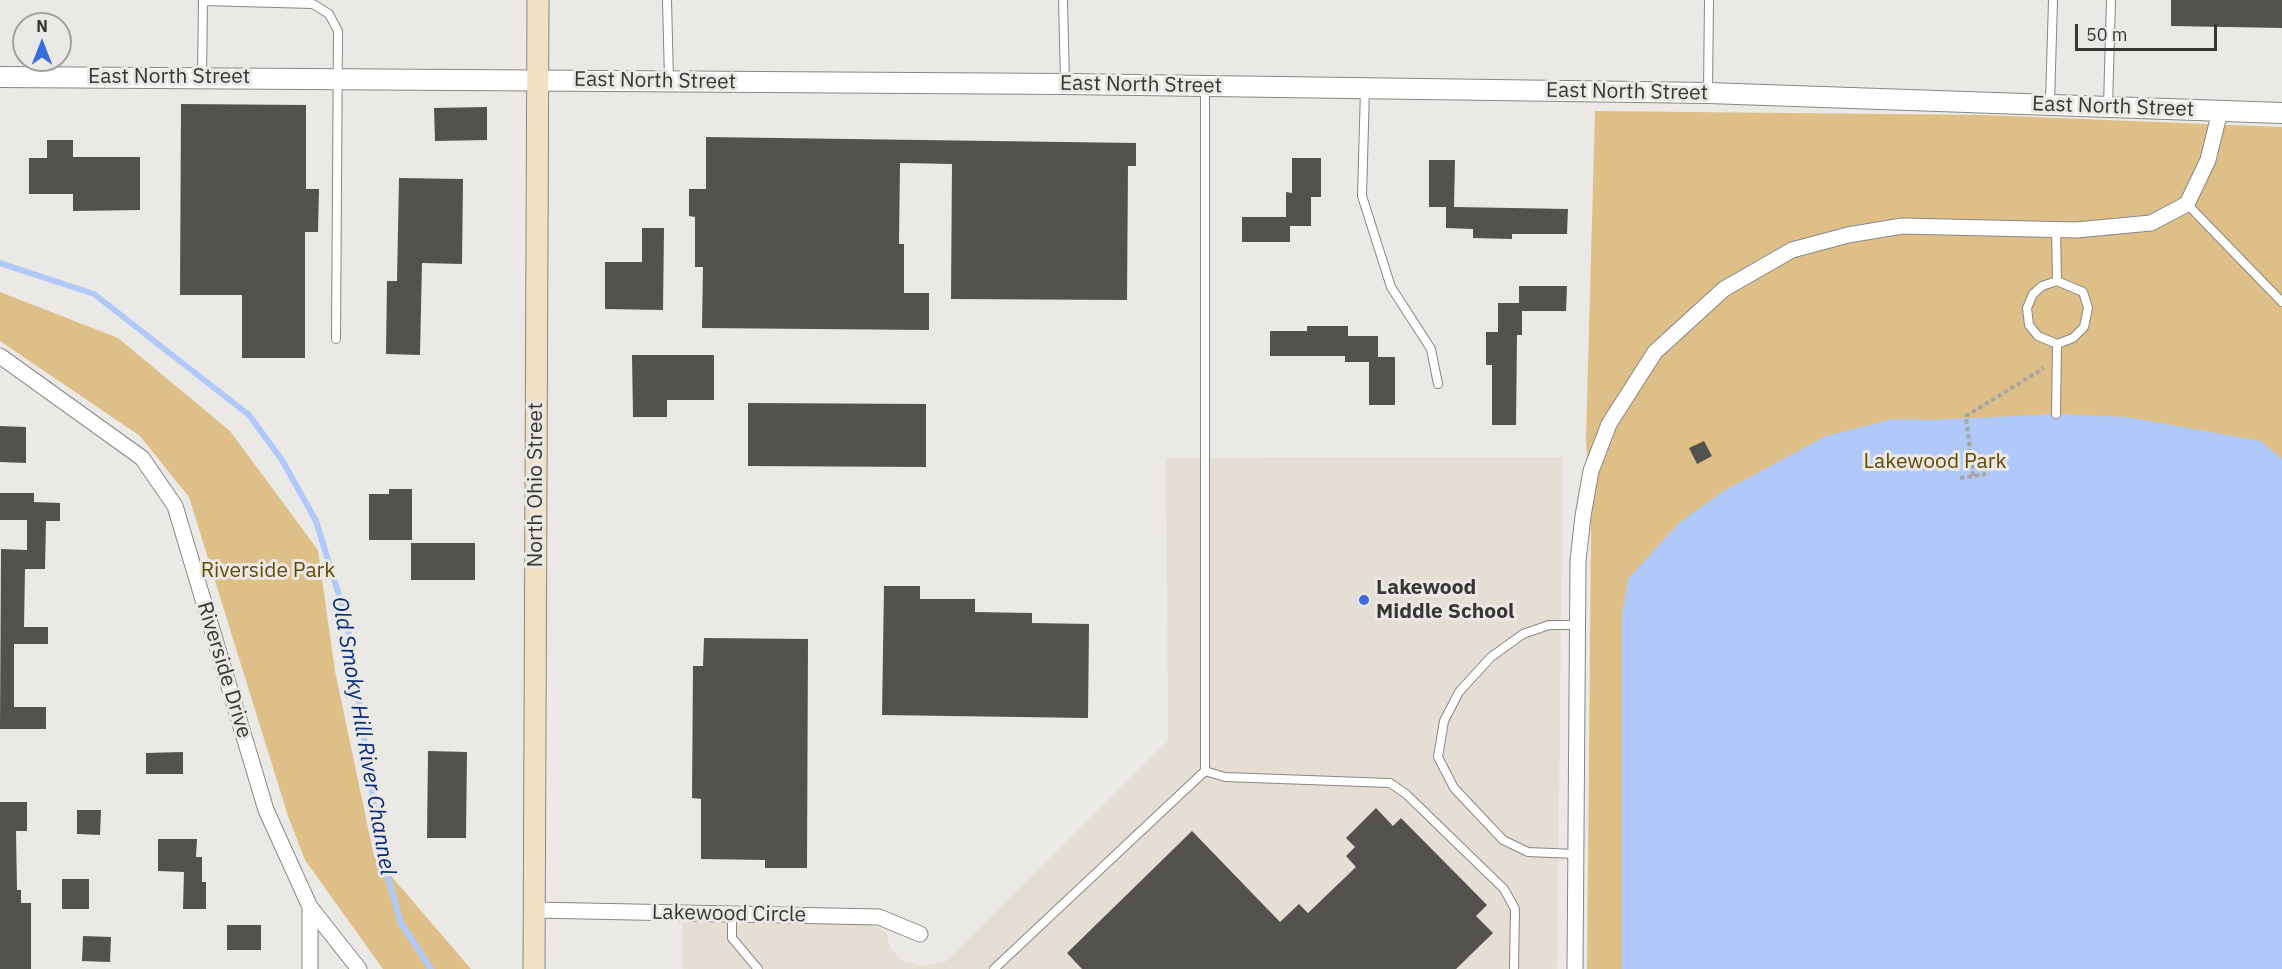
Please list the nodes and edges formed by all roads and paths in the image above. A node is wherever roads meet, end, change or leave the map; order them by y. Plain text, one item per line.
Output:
1 (538, 0) edge
2 (667, 0) edge
3 (1063, 0) edge
4 (1709, 0) edge
5 (2052, 0) edge
6 (2111, 0) edge
7 (203, 1) edge
8 (0, 76) edge
9 (202, 78) junction
10 (338, 78) junction
11 (538, 79) junction
12 (669, 81) junction
13 (1065, 84) junction
14 (1205, 86) junction
15 (1365, 88) junction
16 (1708, 93) junction
17 (2050, 105) junction
18 (2108, 106) junction
19 (2220, 111) junction
20 (2282, 113) edge
21 (2187, 204) junction
22 (2056, 230) junction
23 (2057, 281) junction
24 (2282, 302) edge
25 (336, 339) dead end
26 (2057, 344) junction
27 (0, 356) edge
28 (2056, 360) junction
29 (1438, 384) dead end
30 (2056, 414) dead end
31 (1986, 474) dead end
32 (1973, 476) junction
33 (1960, 478) dead end
34 (1578, 625) junction
35 (1205, 771) junction
36 (1576, 854) junction
37 (310, 907) junction
38 (535, 910) junction
39 (732, 914) junction
40 (920, 934) dead end
41 (310, 969) edge
42 (359, 969) edge
43 (534, 969) edge
44 (758, 969) edge
45 (994, 969) edge
46 (1514, 969) edge
47 (1575, 969) edge

1 - 11 main road, North Ohio Street
2 - 12 lane
3 - 13 lane
4 - 16 lane
5 - 17 lane
6 - 18 lane
7 - 9 lane
7 - 10 lane
8 - 9 street, East North Street
9 - 10 street, East North Street
10 - 11 street, East North Street
10 - 25 lane
11 - 12 street, East North Street
11 - 38 main road, North Ohio Street
12 - 13 street, East North Street
13 - 14 street, East North Street
14 - 15 street, East North Street
14 - 35 lane
15 - 16 street, East North Street
15 - 29 lane
16 - 17 street, East North Street
17 - 18 street, East North Street
18 - 19 street, East North Street
19 - 20 street, East North Street
19 - 21 street
21 - 22 street
21 - 24 lane
22 - 23 lane
22 - 34 street
23 - 26 lane
23 - 26 lane
26 - 28 lane
27 - 37 street, Riverside Drive
28 - 30 lane
28 - 32 path
31 - 32 path
32 - 33 path
34 - 36 street
34 - 36 lane
35 - 45 lane
35 - 46 lane
36 - 47 street
37 - 41 street
37 - 42 street, Riverside Drive
38 - 39 street, Lakewood Circle
38 - 43 main road, North Ohio Street
39 - 40 street, Lakewood Circle
39 - 44 lane

